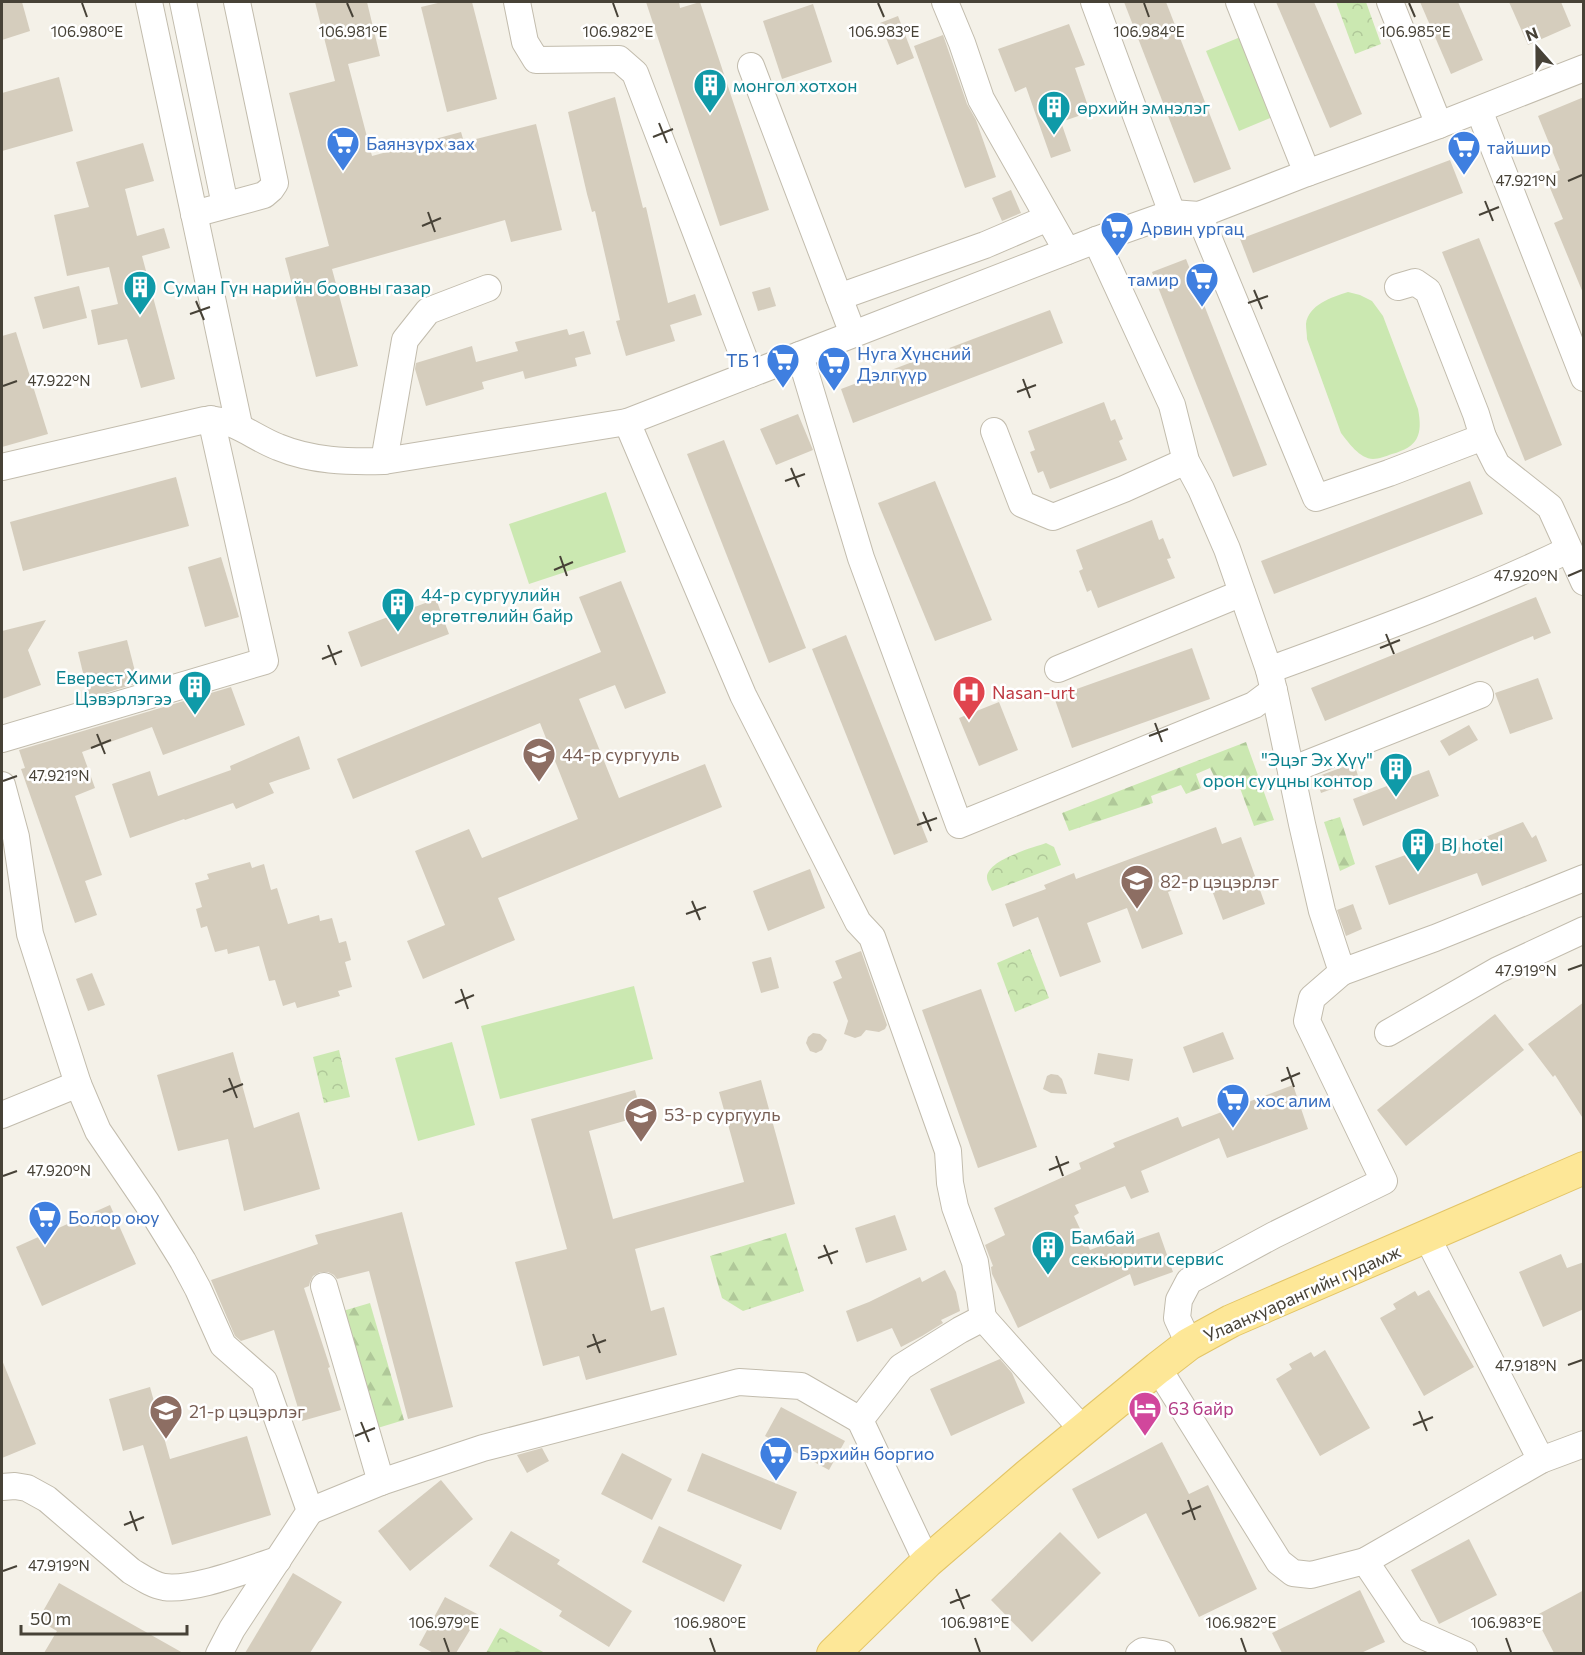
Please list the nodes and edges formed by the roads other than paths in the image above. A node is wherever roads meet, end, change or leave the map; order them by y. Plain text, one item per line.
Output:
1 (149, 2) edge
2 (183, 2) edge
3 (237, 2) edge
4 (517, 2) edge
5 (945, 2) edge
6 (1094, 2) edge
7 (1239, 2) edge
8 (1390, 2) edge
9 (751, 66) dead end
10 (1584, 68) edge
11 (1479, 110) junction
12 (1439, 125) junction
13 (1307, 173) junction
14 (225, 205) junction
15 (1172, 213) junction
16 (194, 214) junction
17 (1199, 215) junction
18 (1048, 218) junction
19 (1096, 240) junction
20 (1067, 251) junction
21 (1398, 287) dead end
22 (488, 288) dead end
23 (839, 297) junction
24 (853, 334) junction
25 (800, 355) junction
26 (750, 374) junction
27 (1584, 378) edge
28 (211, 419) junction
29 (627, 422) junction
30 (238, 426) junction
31 (994, 431) dead end
32 (1483, 437) junction
33 (384, 461) junction
34 (1186, 461) junction
35 (2, 467) edge
36 (1568, 550) junction
37 (1584, 582) edge
38 (1242, 593) junction
39 (1058, 669) dead end
40 (1271, 680) junction
41 (1480, 695) dead end
42 (2, 739) edge
43 (1291, 770) junction
44 (2, 785) edge
45 (1584, 878) edge
46 (1584, 930) edge
47 (1342, 972) junction
48 (1388, 1033) dead end
49 (78, 1084) junction
50 (2, 1115) edge
51 (1584, 1168) edge
52 (1427, 1237) junction
53 (324, 1286) dead end
54 (983, 1318) junction
55 (1189, 1344) junction
56 (1158, 1368) junction
57 (860, 1420) junction
58 (1083, 1430) junction
59 (1584, 1444) edge
60 (1541, 1460) junction
61 (381, 1482) junction
62 (2, 1486) edge
63 (310, 1511) junction
64 (278, 1560) junction
65 (1365, 1561) junction
66 (927, 1562) junction
67 (219, 1653) edge
68 (833, 1653) edge
69 (1139, 1653) edge
70 (1162, 1653) edge
71 (1464, 1653) edge

1 - 16 street
2 - 14 street
3 - 14 street
4 - 26 street
5 - 18 street
6 - 15 street
7 - 13 street
8 - 12 street
9 - 23 street
10 - 11 street
11 - 12 street
11 - 27 street
12 - 13 street
13 - 17 street
14 - 16 street
15 - 17 street
15 - 19 street
16 - 30 street
17 - 32 street
18 - 20 street
18 - 23 street
19 - 20 street
19 - 34 street
20 - 24 street
21 - 32 street
22 - 33 street
23 - 24 street
24 - 25 street
25 - 26 street
25 - 40 street
26 - 29 street
28 - 30 street
28 - 35 street
28 - 42 street
29 - 33 street
29 - 54 street
30 - 33 street
31 - 34 street
32 - 36 street
34 - 38 street
36 - 37 street
36 - 40 street
38 - 39 street
38 - 40 street
40 - 43 street
41 - 43 street
43 - 47 street
44 - 49 street
45 - 47 street
46 - 48 street
47 - 55 street
49 - 50 street
49 - 63 street
51 - 52 main road, Улаанхуарангийн гудамж
52 - 55 main road, Улаанхуарангийн гудамж
52 - 60 street
53 - 61 street
54 - 57 street
54 - 58 street
55 - 56 main road, Улаанхуарангийн гудамж
56 - 58 main road, Улаанхуарангийн гудамж
56 - 65 street
57 - 61 street
57 - 66 street
58 - 66 main road, Улаанхуарангийн гудамж
59 - 60 street
60 - 65 street
61 - 63 street
62 - 64 street
63 - 64 street
64 - 67 street
65 - 71 street
66 - 68 main road, Улаанхуарангийн гудамж
69 - 70 street

